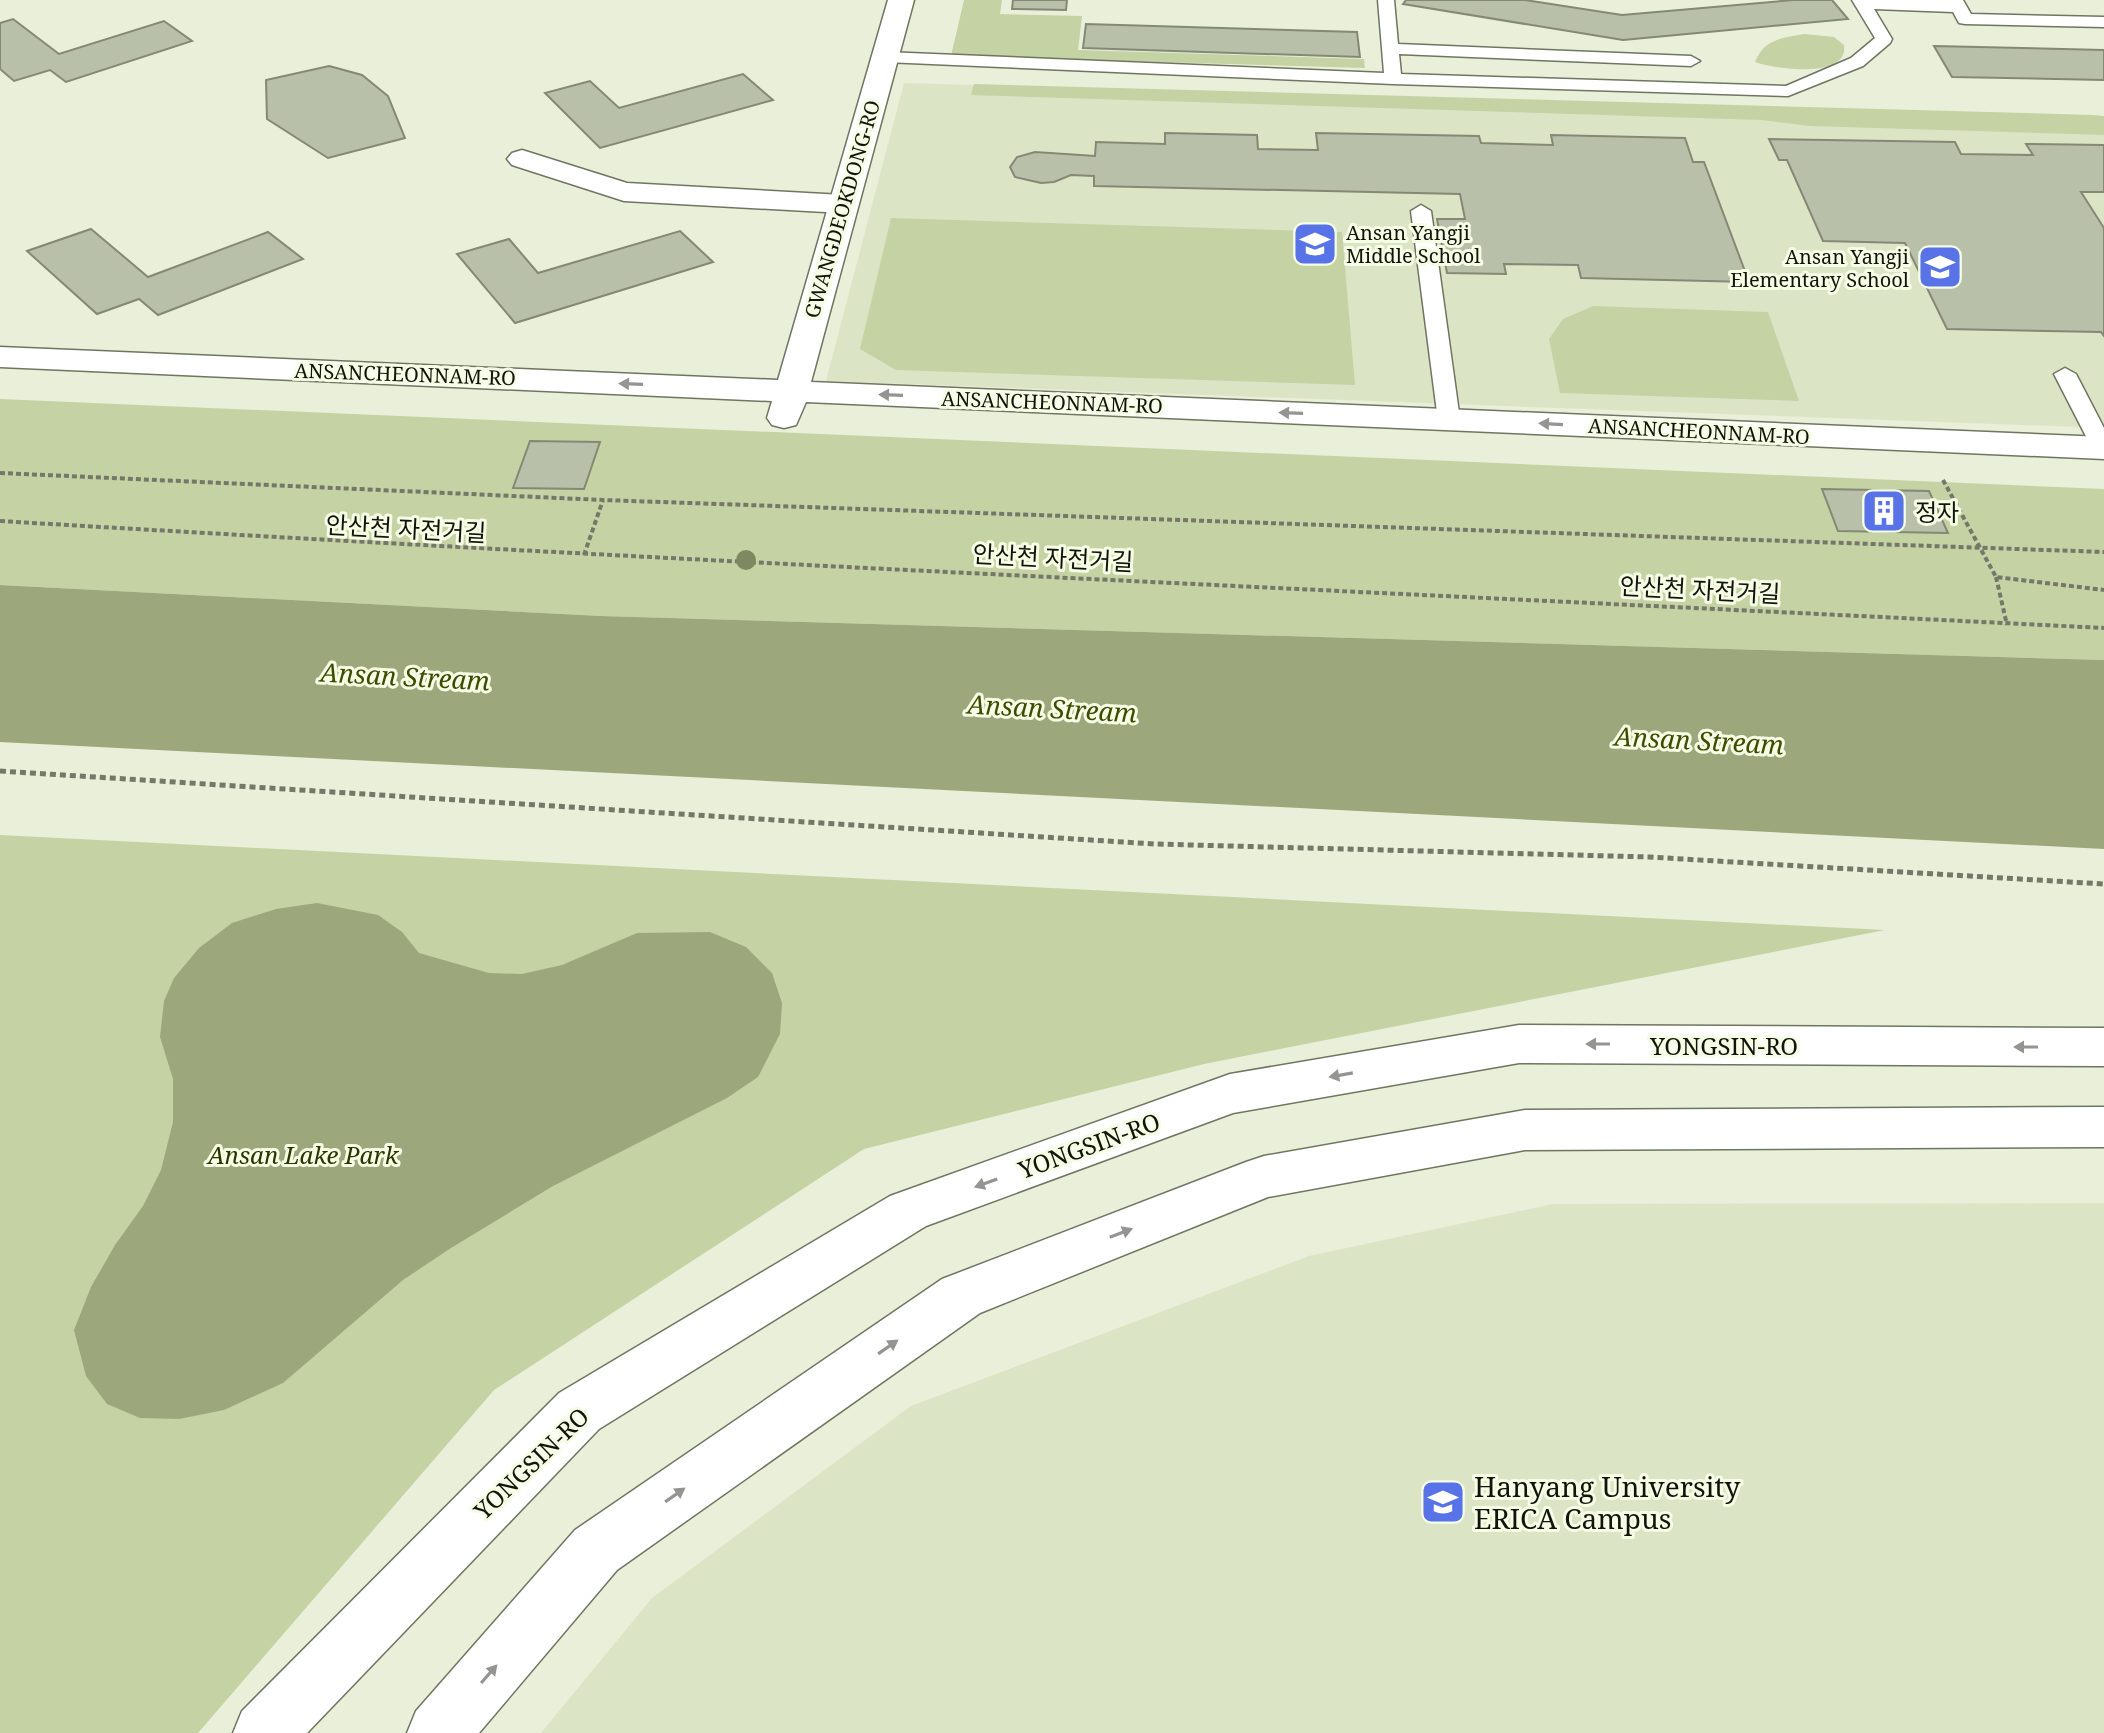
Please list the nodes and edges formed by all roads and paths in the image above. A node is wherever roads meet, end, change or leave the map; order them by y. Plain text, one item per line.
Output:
1 (901, 0) edge
2 (1386, 0) edge
3 (1861, 2) edge
4 (1957, 4) edge
5 (2104, 22) edge
6 (1391, 49) junction
7 (885, 57) junction
8 (1691, 61) dead end
9 (1393, 79) junction
10 (522, 159) dead end
11 (843, 204) junction
12 (1421, 211) dead end
13 (0, 357) edge
14 (2065, 374) dead end
15 (0, 384) edge
16 (787, 404) junction
17 (1449, 420) junction
18 (2104, 454) edge
19 (1935, 463) junction
20 (0, 473) edge
21 (603, 500) junction
22 (0, 521) edge
23 (1979, 548) junction
24 (2104, 552) edge
25 (584, 555) junction
26 (1996, 577) junction
27 (2104, 590) edge
28 (2007, 625) junction
29 (2104, 628) edge
30 (0, 771) edge
31 (2104, 884) edge
32 (2104, 1047) edge
33 (2104, 1127) edge
34 (264, 1733) edge
35 (438, 1733) edge

1 - 7 street, GWANGDEOKDONG-RO
2 - 6 lane
3 - 4 lane
3 - 9 lane
4 - 5 lane
6 - 8 lane
6 - 9 lane
7 - 9 lane
7 - 11 street, GWANGDEOKDONG-RO
10 - 11 street
11 - 16 street, GWANGDEOKDONG-RO
12 - 17 lane
16 -> 13 street, ANSANCHEONNAM-RO
14 - 18 lane
15 - 16 street, ANSANCHEONNAM-RO
17 -> 16 street, ANSANCHEONNAM-RO
16 - 19 street, ANSANCHEONNAM-RO
18 -> 17 street, ANSANCHEONNAM-RO
18 - 19 street, ANSANCHEONNAM-RO
19 - 23 path
20 - 21 path
21 - 23 path
21 - 25 path
22 - 25 path, 안산천 자전거길
23 - 24 path
23 - 26 path
25 - 28 path, 안산천 자전거길
26 - 27 path
26 - 28 path
28 - 29 path, 안산천 자전거길
30 - 31 path
32 -> 34 street, YONGSIN-RO
35 -> 33 street

